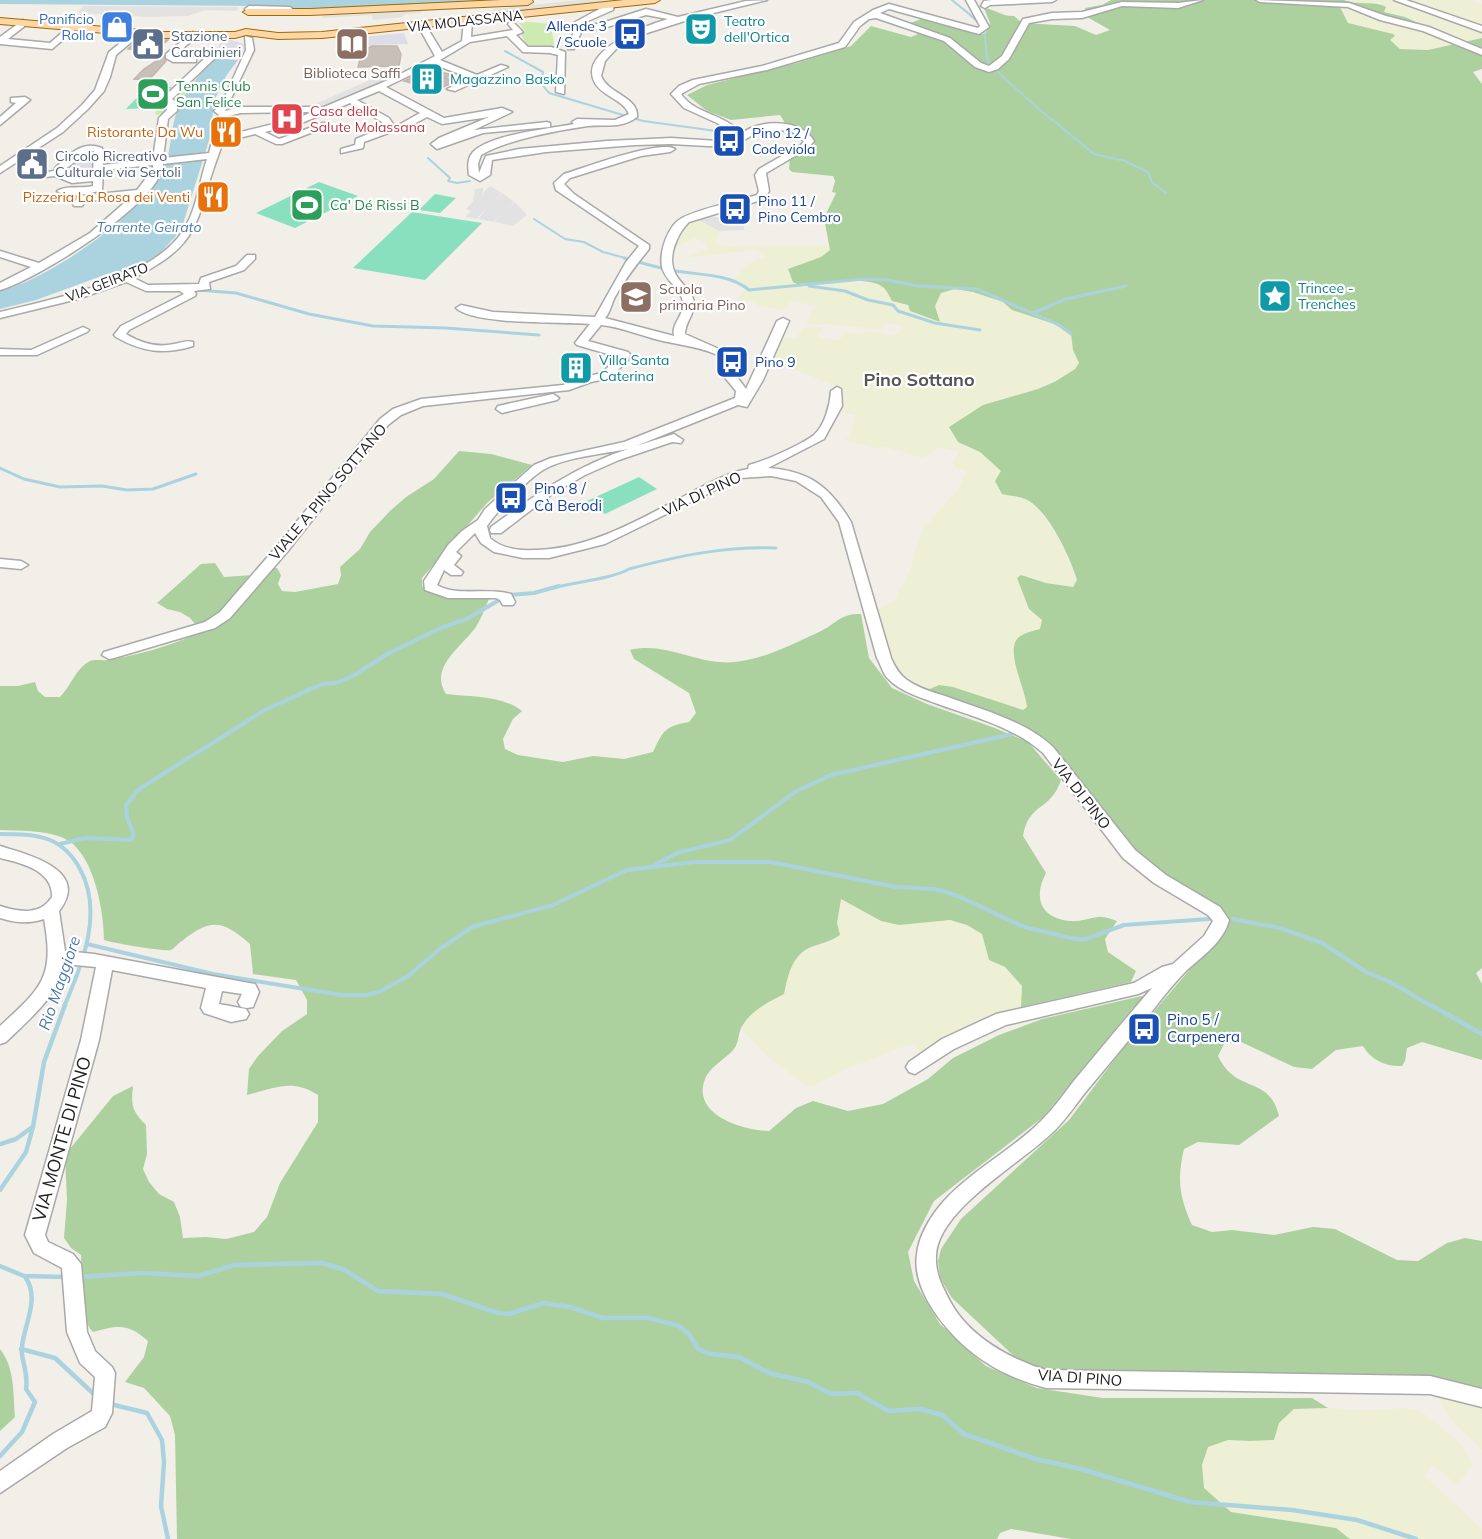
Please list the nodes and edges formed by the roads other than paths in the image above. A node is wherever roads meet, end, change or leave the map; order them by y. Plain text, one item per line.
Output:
1 (546, 0) edge
2 (653, 0) edge
3 (763, 0) edge
4 (970, 0) edge
5 (1052, 0) edge
6 (1199, 0) edge
7 (1260, 0) edge
8 (1398, 0) edge
9 (1273, 1) edge
10 (485, 4) junction
11 (610, 5) junction
12 (985, 6) dead end
13 (249, 9) edge
14 (869, 17) junction
15 (489, 18) junction
16 (683, 18) junction
17 (0, 21) edge
18 (468, 21) junction
19 (23, 23) junction
20 (512, 24) dead end
21 (422, 26) junction
22 (74, 27) junction
23 (579, 28) junction
24 (1482, 30) edge
25 (138, 33) junction
26 (510, 34) junction
27 (193, 35) junction
28 (243, 37) junction
29 (2, 38) edge
30 (466, 40) junction
31 (571, 47) dead end
32 (1482, 52) edge
33 (112, 54) junction
34 (100, 55) dead end
35 (218, 55) dead end
36 (437, 59) junction
37 (199, 60) junction
38 (504, 67) dead end
39 (477, 78) junction
40 (379, 87) junction
41 (452, 89) dead end
42 (561, 92) dead end
43 (350, 99) junction
44 (0, 102) edge
45 (160, 105) junction
46 (330, 108) junction
47 (227, 112) junction
48 (427, 113) junction
49 (164, 118) junction
50 (0, 122) edge
51 (586, 124) junction
52 (326, 125) dead end
53 (398, 129) dead end
54 (257, 132) junction
55 (217, 141) junction
56 (721, 144) junction
57 (344, 152) dead end
58 (213, 156) junction
59 (159, 162) junction
60 (0, 170) edge
61 (59, 173) junction
62 (99, 173) junction
63 (38, 176) dead end
64 (62, 191) dead end
65 (140, 193) junction
66 (78, 204) dead end
67 (0, 254) edge
68 (251, 257) dead end
69 (41, 267) junction
70 (125, 277) junction
71 (0, 287) edge
72 (183, 288) junction
73 (461, 308) dead end
74 (0, 315) edge
75 (598, 321) junction
76 (783, 321) dead end
77 (83, 330) dead end
78 (687, 340) junction
79 (581, 343) junction
80 (189, 344) dead end
81 (574, 354) dead end
82 (2, 356) edge
83 (575, 384) junction
84 (837, 391) dead end
85 (721, 408) junction
86 (502, 409) dead end
87 (677, 440) dead end
88 (555, 462) junction
89 (582, 471) junction
90 (743, 473) junction
91 (486, 528) junction
92 (0, 563) edge
93 (21, 565) dead end
94 (456, 572) dead end
95 (508, 602) dead end
96 (109, 655) dead end
97 (0, 852) edge
98 (51, 911) junction
99 (0, 912) edge
100 (61, 957) junction
101 (99, 962) junction
102 (1179, 969) junction
103 (216, 984) junction
104 (0, 1037) edge
105 (915, 1067) dead end
106 (1482, 1398) edge
107 (0, 1483) edge

1 - 10 main road
2 - 11 main road, VIA MOLASSANA
3 - 16 street
4 - 14 street
5 - 12 street
6 - 14 street
7 - 9 street
8 - 24 street
9 - 32 street
10 - 13 main road
10 - 15 street
11 - 15 main road, VIA MOLASSANA
11 - 23 street
13 - 28 main road
14 - 56 street
15 - 18 main road, VIA MOLASSANA
16 - 23 street
16 - 51 street
17 - 19 main road, VIA MOLASSANA
18 - 21 main road, VIA MOLASSANA
18 - 30 street
19 - 22 main road, VIA MOLASSANA
19 - 29 street
20 - 26 street
21 - 28 main road, VIA MOLASSANA
21 - 36 street
22 - 25 main road, VIA MOLASSANA
22 - 29 street
23 - 31 street
25 - 27 main road, VIA MOLASSANA
25 - 33 street
26 - 30 street
26 - 42 street
27 - 28 main road, VIA MOLASSANA
27 - 37 street
28 - 47 street, VIA GEIRATO
30 - 36 street
33 - 34 street
33 - 60 street
35 - 37 street
36 - 39 street
36 - 40 street
37 - 45 street
38 - 39 street
39 - 41 street
40 - 43 street
40 - 48 street
43 - 46 street
43 - 57 street
44 - 50 street
45 - 49 street
45 - 49 street
46 - 47 street
46 - 54 street
47 - 55 street, VIA GEIRATO
48 - 51 street
48 - 53 street
49 - 59 street
51 - 56 street
52 - 54 street
54 - 55 street
55 - 58 street, VIA GEIRATO
56 - 75 street
56 - 78 street
58 - 59 street
58 - 70 street, VIA GEIRATO
59 - 62 street
59 - 65 street
61 - 62 street
61 - 62 street
61 - 63 street
62 - 64 street
65 - 66 street
65 - 69 street
67 - 69 street
68 - 72 street
69 - 71 street
70 - 72 street
70 - 74 street, VIA GEIRATO
72 - 80 street
73 - 75 street
75 - 78 street
75 - 79 street
76 - 85 street
77 - 82 street
78 - 85 street
79 - 81 street
79 - 83 street, VIALE A PINO SOTTANO
83 - 86 street, VIALE A PINO SOTTANO
83 - 96 street, VIALE A PINO SOTTANO
84 - 90 street
85 - 88 street
87 - 89 street
88 - 89 street
88 - 91 street
89 - 91 street
90 - 91 street, VIA DI PINO
90 - 102 street, VIA DI PINO
91 - 94 street
91 - 95 street
92 - 93 street
97 - 98 street
98 - 99 street
98 - 100 street
100 - 101 street
100 - 104 street
101 - 103 street
101 - 107 street, VIA MONTE DI PINO
102 - 105 street
102 - 106 street, VIA DI PINO
103 - 103 street

